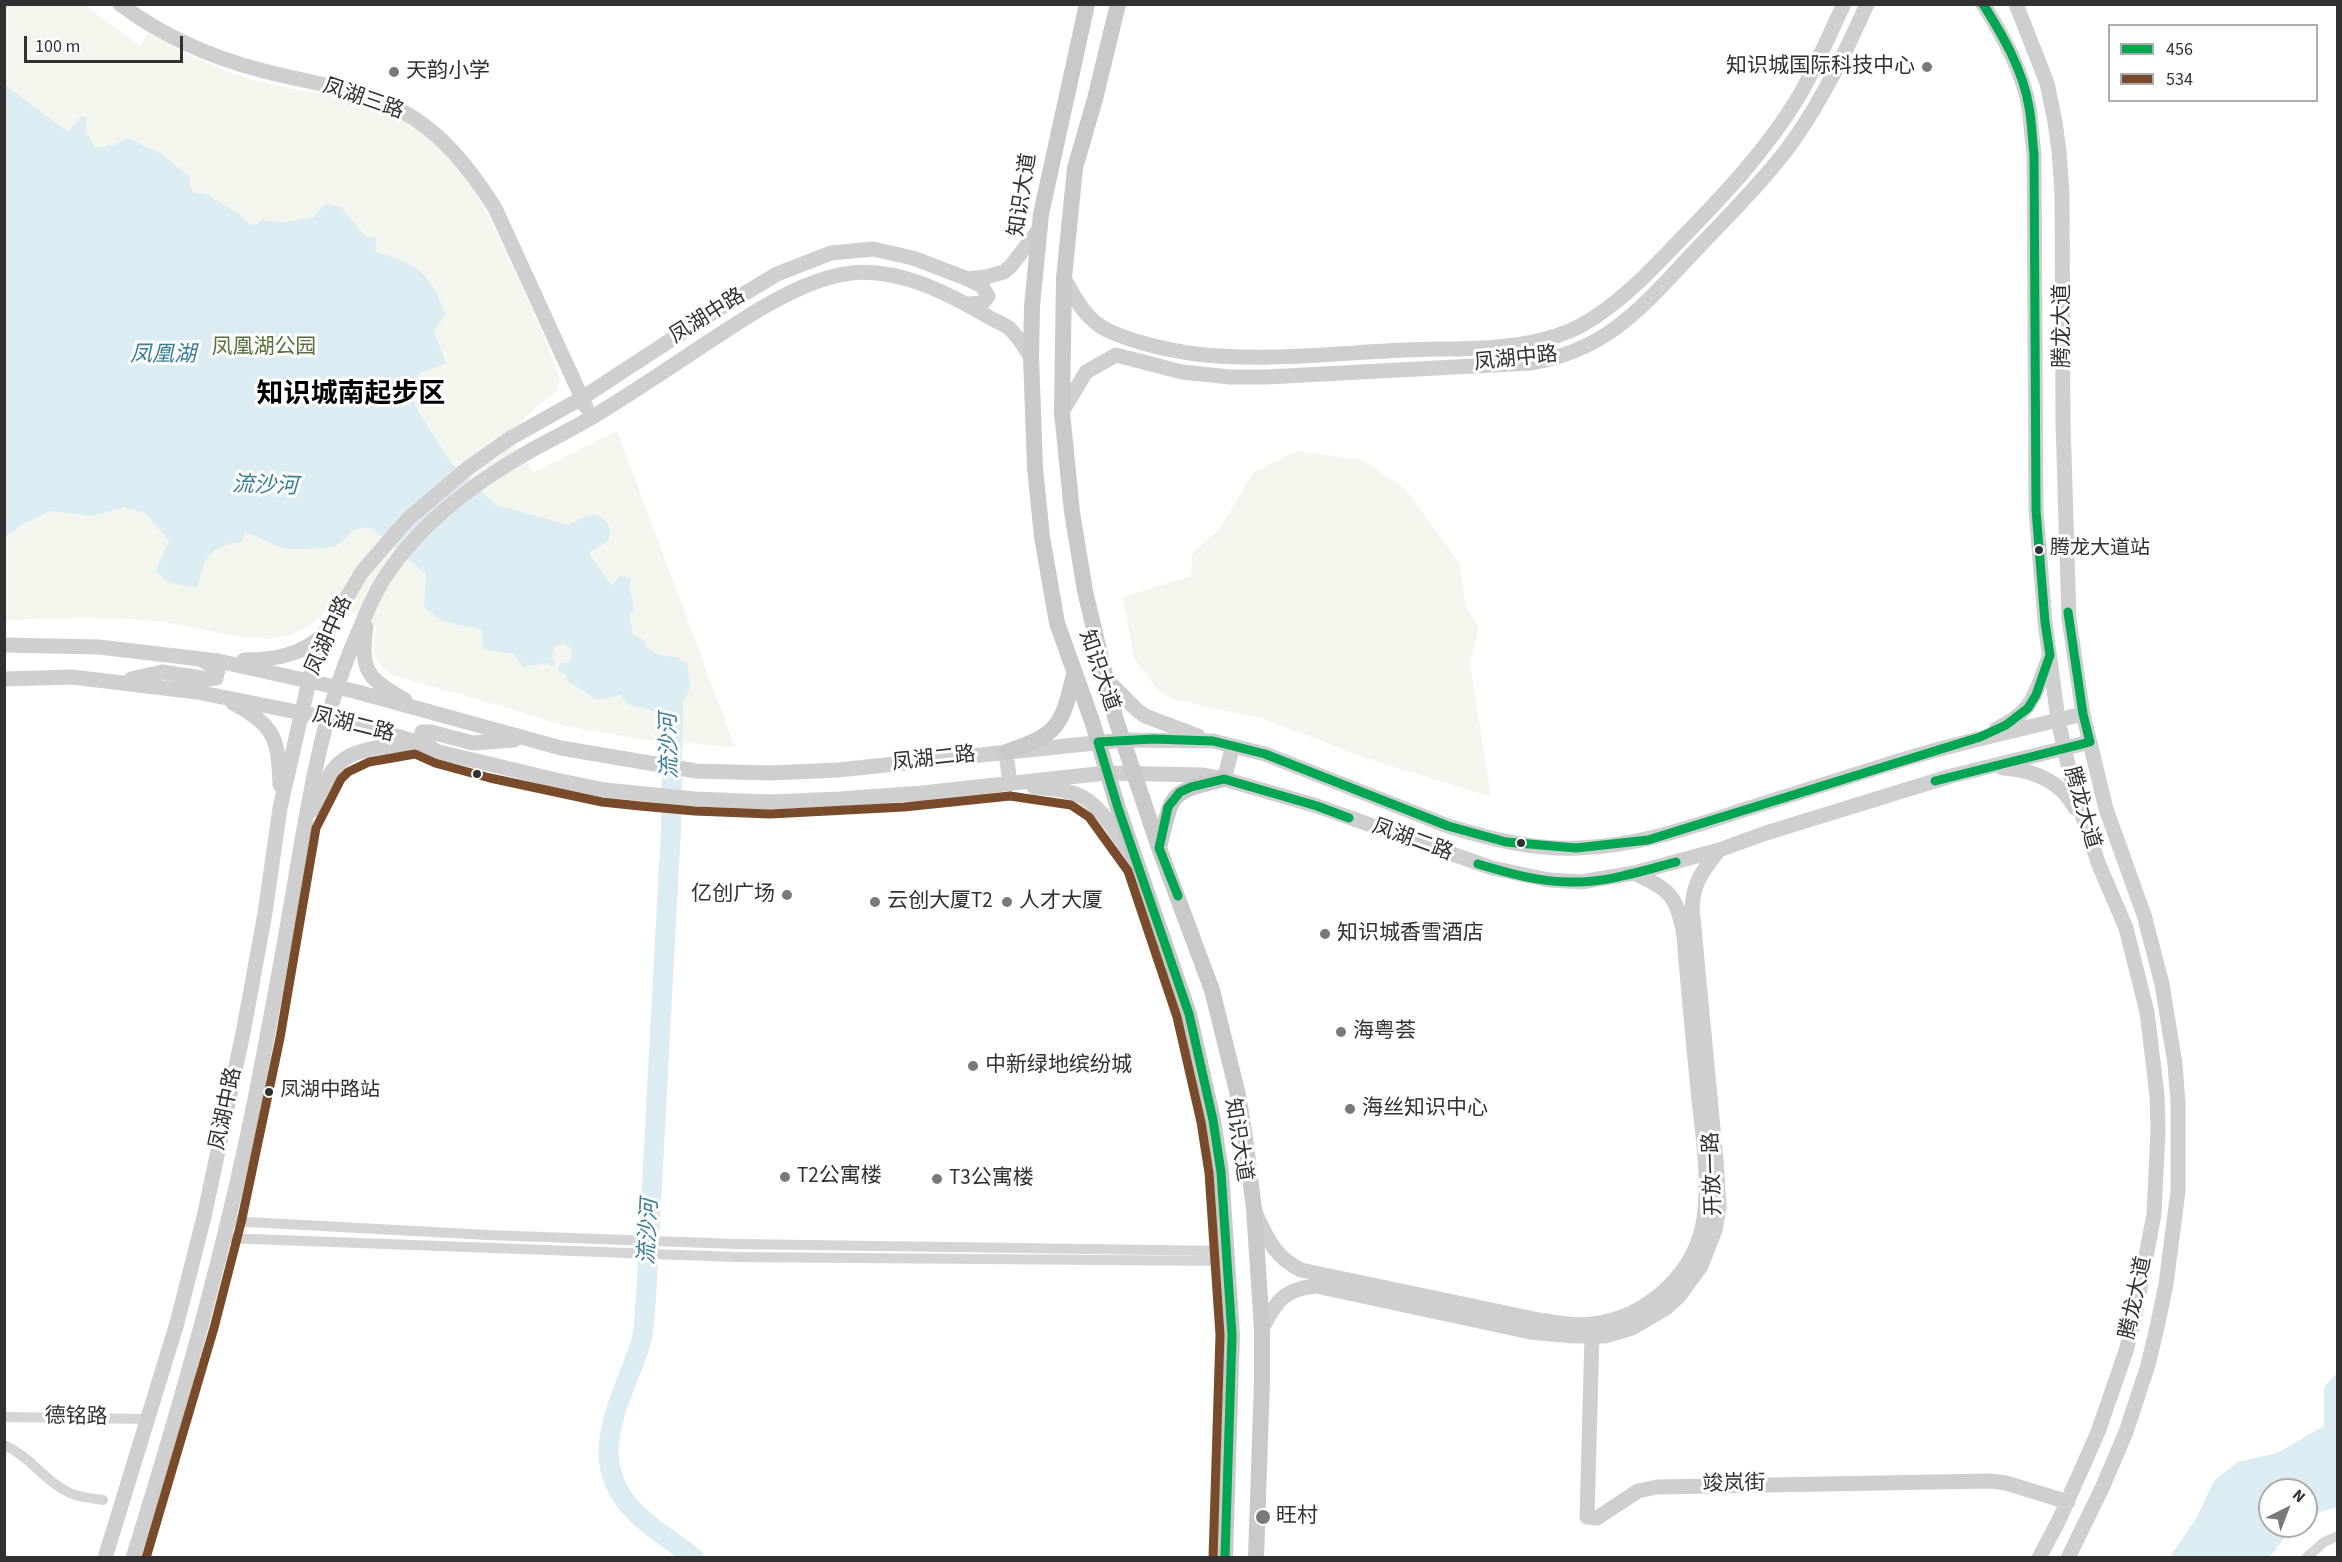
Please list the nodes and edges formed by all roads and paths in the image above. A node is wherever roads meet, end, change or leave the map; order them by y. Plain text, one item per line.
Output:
1 (120, 4) edge
2 (1087, 4) edge
3 (1118, 4) edge
4 (1983, 4) edge
5 (2016, 4) edge
6 (1844, 5) edge
7 (1865, 10) edge
8 (1040, 228) junction
9 (1064, 278) junction
10 (968, 279) junction
11 (969, 304) junction
12 (1118, 334) junction
13 (1116, 355) junction
14 (1030, 357) junction
15 (582, 398) junction
16 (1062, 412) junction
17 (592, 418) junction
18 (341, 606) junction
19 (368, 609) junction
20 (2069, 619) junction
21 (2045, 622) junction
22 (4, 645) edge
23 (2050, 655) junction
24 (198, 658) junction
25 (218, 661) junction
26 (1074, 673) junction
27 (1106, 679) junction
28 (4, 680) edge
29 (309, 681) junction
30 (116, 682) junction
31 (336, 687) junction
32 (220, 696) junction
33 (424, 712) junction
34 (302, 713) junction
35 (2083, 714) junction
36 (326, 719) junction
37 (2058, 720) junction
38 (1980, 737) junction
39 (526, 739) junction
40 (1123, 740) junction
41 (1213, 741) junction
42 (417, 742) junction
43 (1098, 742) junction
44 (2090, 742) junction
45 (1233, 746) junction
46 (2065, 748) junction
47 (439, 752) junction
48 (1006, 752) junction
49 (1988, 767) junction
50 (1134, 772) junction
51 (1106, 773) junction
52 (1224, 779) junction
53 (1010, 783) junction
54 (280, 808) junction
55 (277, 829) junction
56 (303, 829) junction
57 (2087, 832) junction
58 (1159, 849) junction
59 (1719, 850) junction
60 (2123, 857) junction
61 (1139, 865) junction
62 (2099, 866) junction
63 (1634, 873) junction
64 (1254, 1209) junction
65 (229, 1221) junction
66 (225, 1238) junction
67 (1228, 1256) junction
68 (1262, 1329) junction
69 (1592, 1336) junction
70 (4, 1417) edge
71 (147, 1419) junction
72 (4, 1445) edge
73 (103, 1500) dead end
74 (2067, 1502) junction
75 (115, 1525) junction
76 (2337, 1536) edge
77 (105, 1557) edge
78 (115, 1557) edge
79 (132, 1557) edge
80 (1226, 1557) edge
81 (1256, 1557) edge
82 (2039, 1557) edge
83 (2068, 1557) edge
84 (2306, 1557) edge

1 - 15 street, 凤湖三路
2 - 8 main road, 知识大道
3 - 9 main road, 知识大道
4 - 21 street, 腾龙大道
5 - 20 street, 腾龙大道
6 - 7 street
6 - 12 street, 凤湖中路
7 - 13 street, 凤湖中路
8 - 10 street
8 - 14 main road, 知识大道
9 - 12 street, 凤湖中路
9 - 16 main road, 知识大道
10 - 11 street
10 - 15 street, 凤湖中路
11 - 14 street, 凤湖中路
11 - 17 street, 凤湖中路
12 - 13 street
13 - 16 street
14 - 26 main road, 知识大道
15 - 17 street, 凤湖三路
15 - 18 street, 凤湖中路
16 - 27 main road, 知识大道
17 - 19 street, 凤湖中路
18 - 25 street
18 - 29 street, 凤湖中路
19 - 31 street, 凤湖中路
19 - 33 street
20 - 21 street
20 - 35 street, 腾龙大道
21 - 23 street, 腾龙大道
22 - 24 street, 凤湖二路
23 - 37 street, 腾龙大道
23 - 38 street
24 - 25 street, 凤湖二路
24 - 30 street
25 - 29 street, 凤湖二路
26 - 43 main road, 知识大道
26 - 48 main road
27 - 40 main road, 知识大道
27 - 41 street
28 - 30 street, 凤湖二路
29 - 31 street, 凤湖二路
29 - 34 street, 凤湖中路
30 - 32 street, 凤湖二路
31 - 33 street, 凤湖二路
31 - 36 street, 凤湖中路
32 - 34 street, 凤湖二路
32 - 54 street
33 - 39 street, 凤湖二路
34 - 36 street, 凤湖二路
34 - 54 street, 凤湖中路
35 - 37 street, 凤湖二路
35 - 44 street, 腾龙大道
36 - 42 street, 凤湖二路
36 - 56 street, 凤湖中路
37 - 38 street, 凤湖二路
37 - 46 street, 腾龙大道
38 - 45 street, 凤湖二路
39 - 47 street
39 - 48 street, 凤湖二路
40 - 41 street, 凤湖二路
40 - 43 street, 凤湖二路
40 - 50 main road, 知识大道
41 - 45 street, 凤湖二路
42 - 47 street, 凤湖二路
42 - 56 street
43 - 48 street, 凤湖二路
43 - 51 main road, 知识大道
44 - 46 street, 凤湖二路
44 - 60 street, 腾龙大道
45 - 52 street
46 - 49 street, 凤湖二路
46 - 57 street, 腾龙大道
47 - 53 street, 凤湖二路
48 - 53 street
49 - 57 street
49 - 59 street, 凤湖二路
50 - 51 street, 凤湖二路
50 - 52 street, 凤湖二路
50 - 58 main road, 知识大道
51 - 53 street, 凤湖二路
51 - 61 main road, 知识大道
52 - 58 main road
52 - 63 street, 凤湖二路
53 - 61 street
54 - 55 street, 凤湖中路
55 - 56 street
55 - 71 street, 凤湖中路
56 - 65 street, 凤湖中路
57 - 62 street, 腾龙大道
58 - 64 main road, 知识大道
59 - 63 street, 凤湖二路
59 - 69 street, 开放一路
60 - 62 street
60 - 83 street, 腾龙大道
61 - 67 main road, 知识大道
62 - 74 street, 腾龙大道
63 - 64 street, 开放一路
64 - 68 main road, 知识大道
65 - 66 street, 凤湖中路
65 - 67 street
66 - 67 street
66 - 79 street, 凤湖中路
67 - 80 main road, 知识大道
68 - 69 street, 开放一路
68 - 81 main road, 知识大道
69 - 74 street, 竣岚街
70 - 71 street, 德铭路
71 - 75 street, 凤湖中路
72 - 73 street
74 - 82 street, 腾龙大道
75 - 77 street, 凤湖中路
75 - 78 street
76 - 84 street

